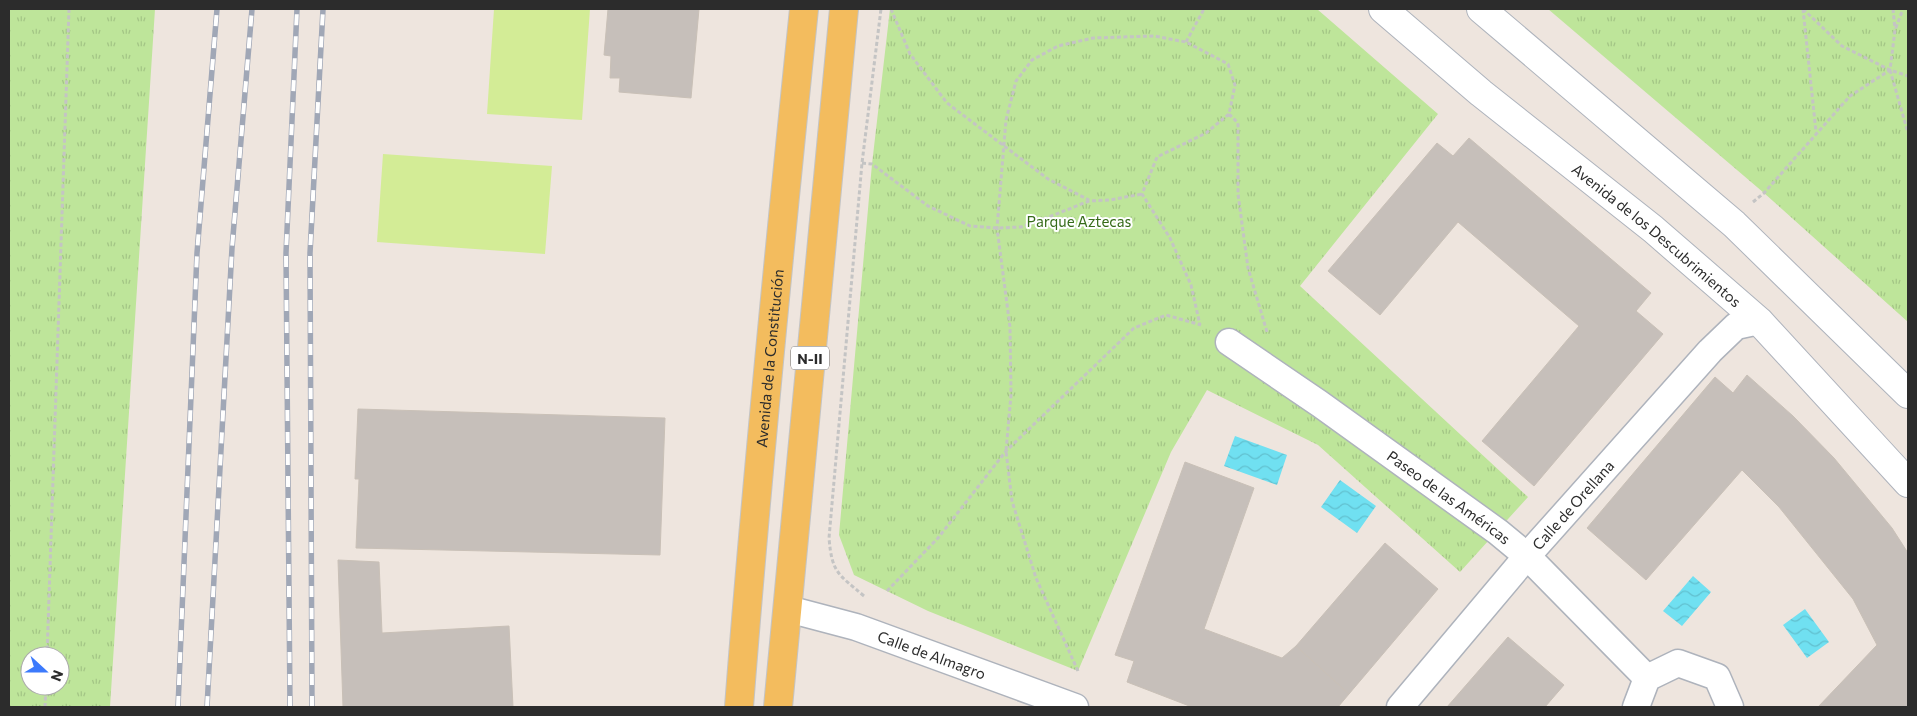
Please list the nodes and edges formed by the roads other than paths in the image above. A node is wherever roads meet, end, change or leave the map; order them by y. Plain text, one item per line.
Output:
1 (804, 9) edge
2 (844, 9) edge
3 (1383, 9) edge
4 (1481, 9) edge
5 (1759, 321) junction
6 (1229, 342) road end
7 (1908, 394) edge
8 (1908, 483) edge
9 (1527, 556) junction
10 (788, 609) junction
11 (1647, 678) junction
12 (739, 707) edge
13 (778, 707) edge
14 (1075, 707) edge
15 (1400, 707) edge
16 (1636, 707) edge
17 (1730, 707) edge

1 - 12 main road, Avenida de la Constitución / N-II
2 - 10 main road, N-II
3 - 5 street, Avenida de los Descubrimientos
4 - 7 street
5 - 8 street, Avenida de los Descubrimientos
5 - 9 street, Calle de Orellana
6 - 9 street, Paseo de las Américas
9 - 11 street, Paseo de las Américas
9 - 15 street, Calle de Orellana
10 - 13 main road, N-II
10 - 14 street, Calle de Almagro
11 - 16 street
11 - 17 street

